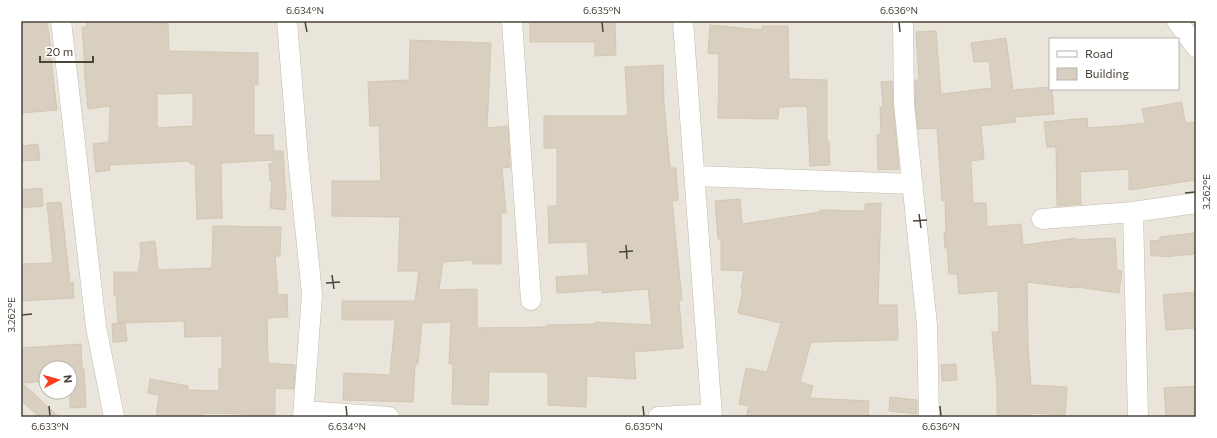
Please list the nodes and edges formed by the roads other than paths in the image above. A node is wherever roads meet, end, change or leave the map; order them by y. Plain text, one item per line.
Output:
1 (61, 21) edge
2 (287, 21) edge
3 (512, 21) edge
4 (683, 21) edge
5 (903, 21) edge
6 (1178, 21) edge
7 (1196, 47) edge
8 (694, 176) junction
9 (913, 184) junction
10 (1196, 203) edge
11 (1133, 212) junction
12 (1042, 219) dead end
13 (531, 300) dead end
14 (304, 414) edge
15 (711, 416) edge
16 (114, 417) edge
17 (390, 417) edge
18 (658, 417) edge
19 (929, 417) edge
20 (1138, 417) edge

1 - 16 street
2 - 14 street
3 - 13 street
4 - 8 street
5 - 9 street
6 - 7 street
8 - 9 street
8 - 15 street
9 - 19 street
10 - 11 street
11 - 12 street
11 - 20 street
14 - 17 street
15 - 18 street

